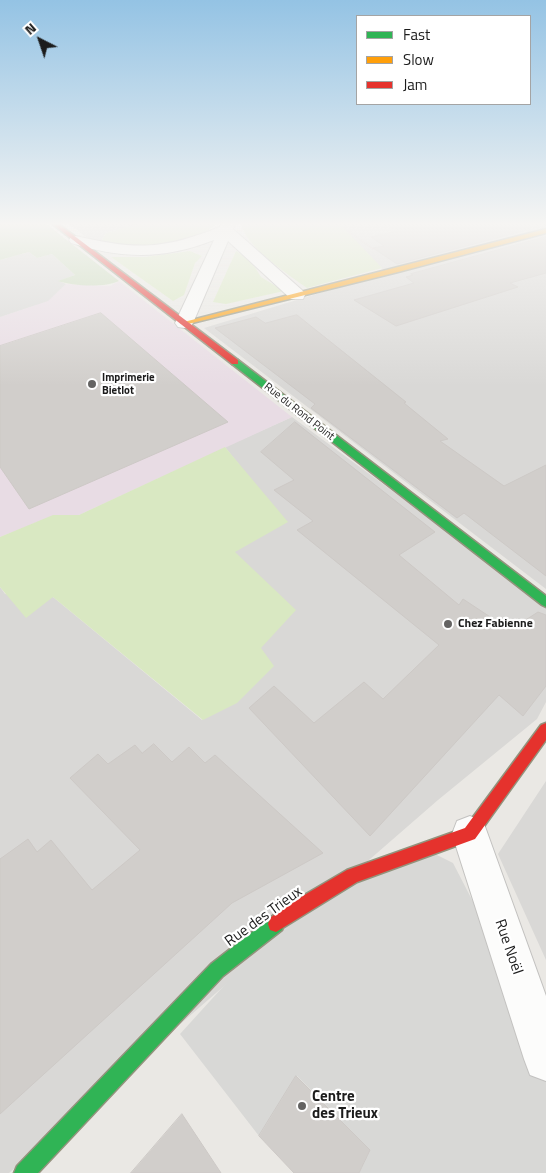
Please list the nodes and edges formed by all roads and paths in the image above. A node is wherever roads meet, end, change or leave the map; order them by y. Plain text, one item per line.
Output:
1 (124, 277) edge
2 (205, 277) edge
3 (278, 277) edge
4 (371, 277) edge
5 (297, 295) junction
6 (184, 323) junction
7 (546, 602) edge
8 (546, 729) edge
9 (470, 834) junction
10 (546, 1059) edge
11 (24, 1173) edge

1 - 6 street, Rue du Rond Point
2 - 6 street
3 - 5 street
4 - 5 street
5 - 6 street
6 - 7 street, Rue du Rond Point
8 - 9 street
9 - 10 street, Rue Noël
9 - 11 street, Rue des Trieux

